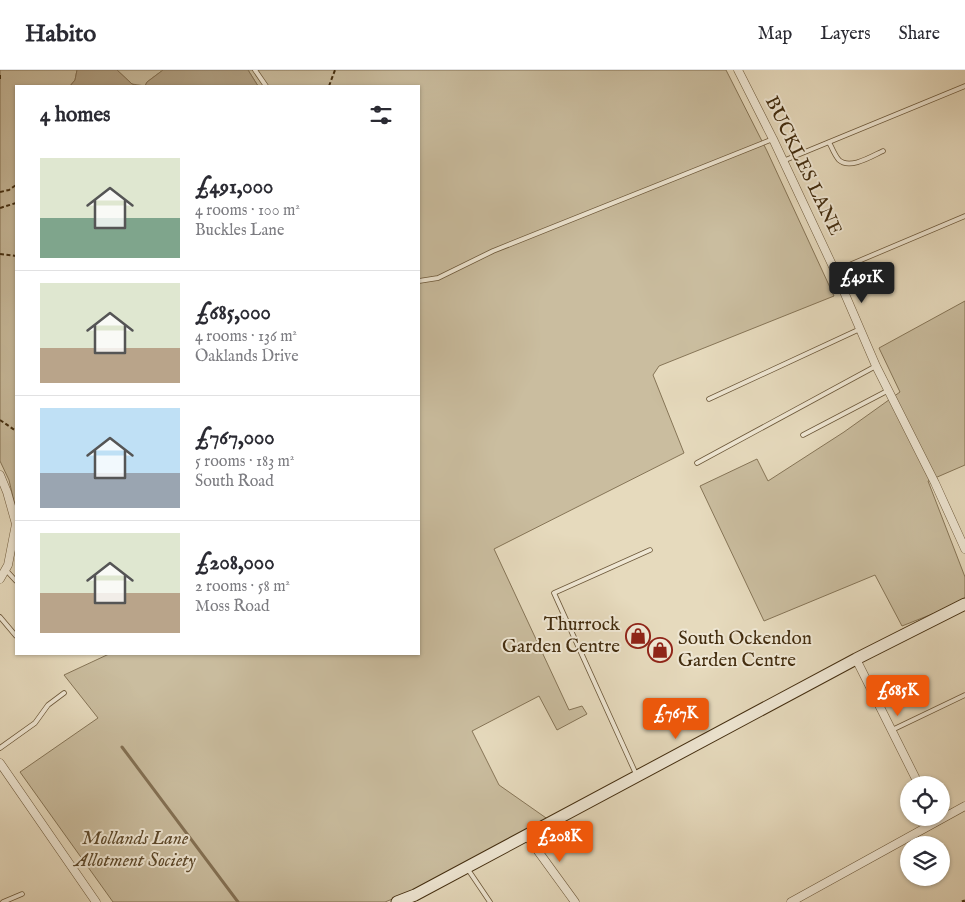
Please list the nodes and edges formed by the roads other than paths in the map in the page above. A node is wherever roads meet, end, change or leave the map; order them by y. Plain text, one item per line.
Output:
1 (255, 70) edge
2 (738, 70) edge
3 (265, 85) edge
4 (965, 86) edge
5 (773, 139) junction
6 (829, 142) junction
7 (882, 151) dead end
8 (783, 161) junction
9 (965, 216) edge
10 (834, 272) junction
11 (420, 281) edge
12 (860, 329) junction
13 (876, 366) junction
14 (888, 390) junction
15 (709, 399) dead end
16 (804, 435) dead end
17 (698, 463) dead end
18 (0, 475) edge
19 (15, 520) edge
20 (15, 528) edge
21 (965, 549) edge
22 (650, 550) dead end
23 (6, 569) junction
24 (0, 579) edge
25 (15, 580) edge
26 (965, 604) edge
27 (0, 617) edge
28 (15, 635) edge
29 (856, 659) junction
30 (64, 693) dead end
31 (965, 695) edge
32 (892, 730) junction
33 (0, 748) edge
34 (0, 763) edge
35 (636, 776) junction
36 (915, 776) edge
37 (965, 806) edge
38 (950, 813) edge
39 (925, 826) edge
40 (527, 836) junction
41 (467, 868) junction
42 (22, 894) dead end
43 (3, 902) edge
44 (96, 902) edge
45 (397, 902) edge
46 (490, 902) edge
47 (575, 902) edge
48 (791, 902) edge

1 - 3 lane
2 - 5 street, BUCKLES LANE
4 - 6 lane
5 - 8 street, BUCKLES LANE
5 - 11 lane
6 - 7 lane
6 - 8 lane
8 - 10 street, BUCKLES LANE
9 - 10 lane
10 - 12 street, BUCKLES LANE
12 - 13 street, BUCKLES LANE
12 - 15 lane
13 - 14 street, BUCKLES LANE
13 - 17 lane
14 - 16 lane
14 - 21 street, BUCKLES LANE
18 - 19 street
20 - 23 street
22 - 35 lane
23 - 24 street
23 - 25 lane
26 - 29 main road
27 - 28 lane
29 - 32 street
29 - 35 main road
30 - 33 lane
31 - 32 lane
32 - 36 street
34 - 44 street
35 - 40 main road
37 - 38 street
39 - 48 street
40 - 41 main road
40 - 47 street
41 - 45 main road
41 - 46 lane
42 - 43 lane

